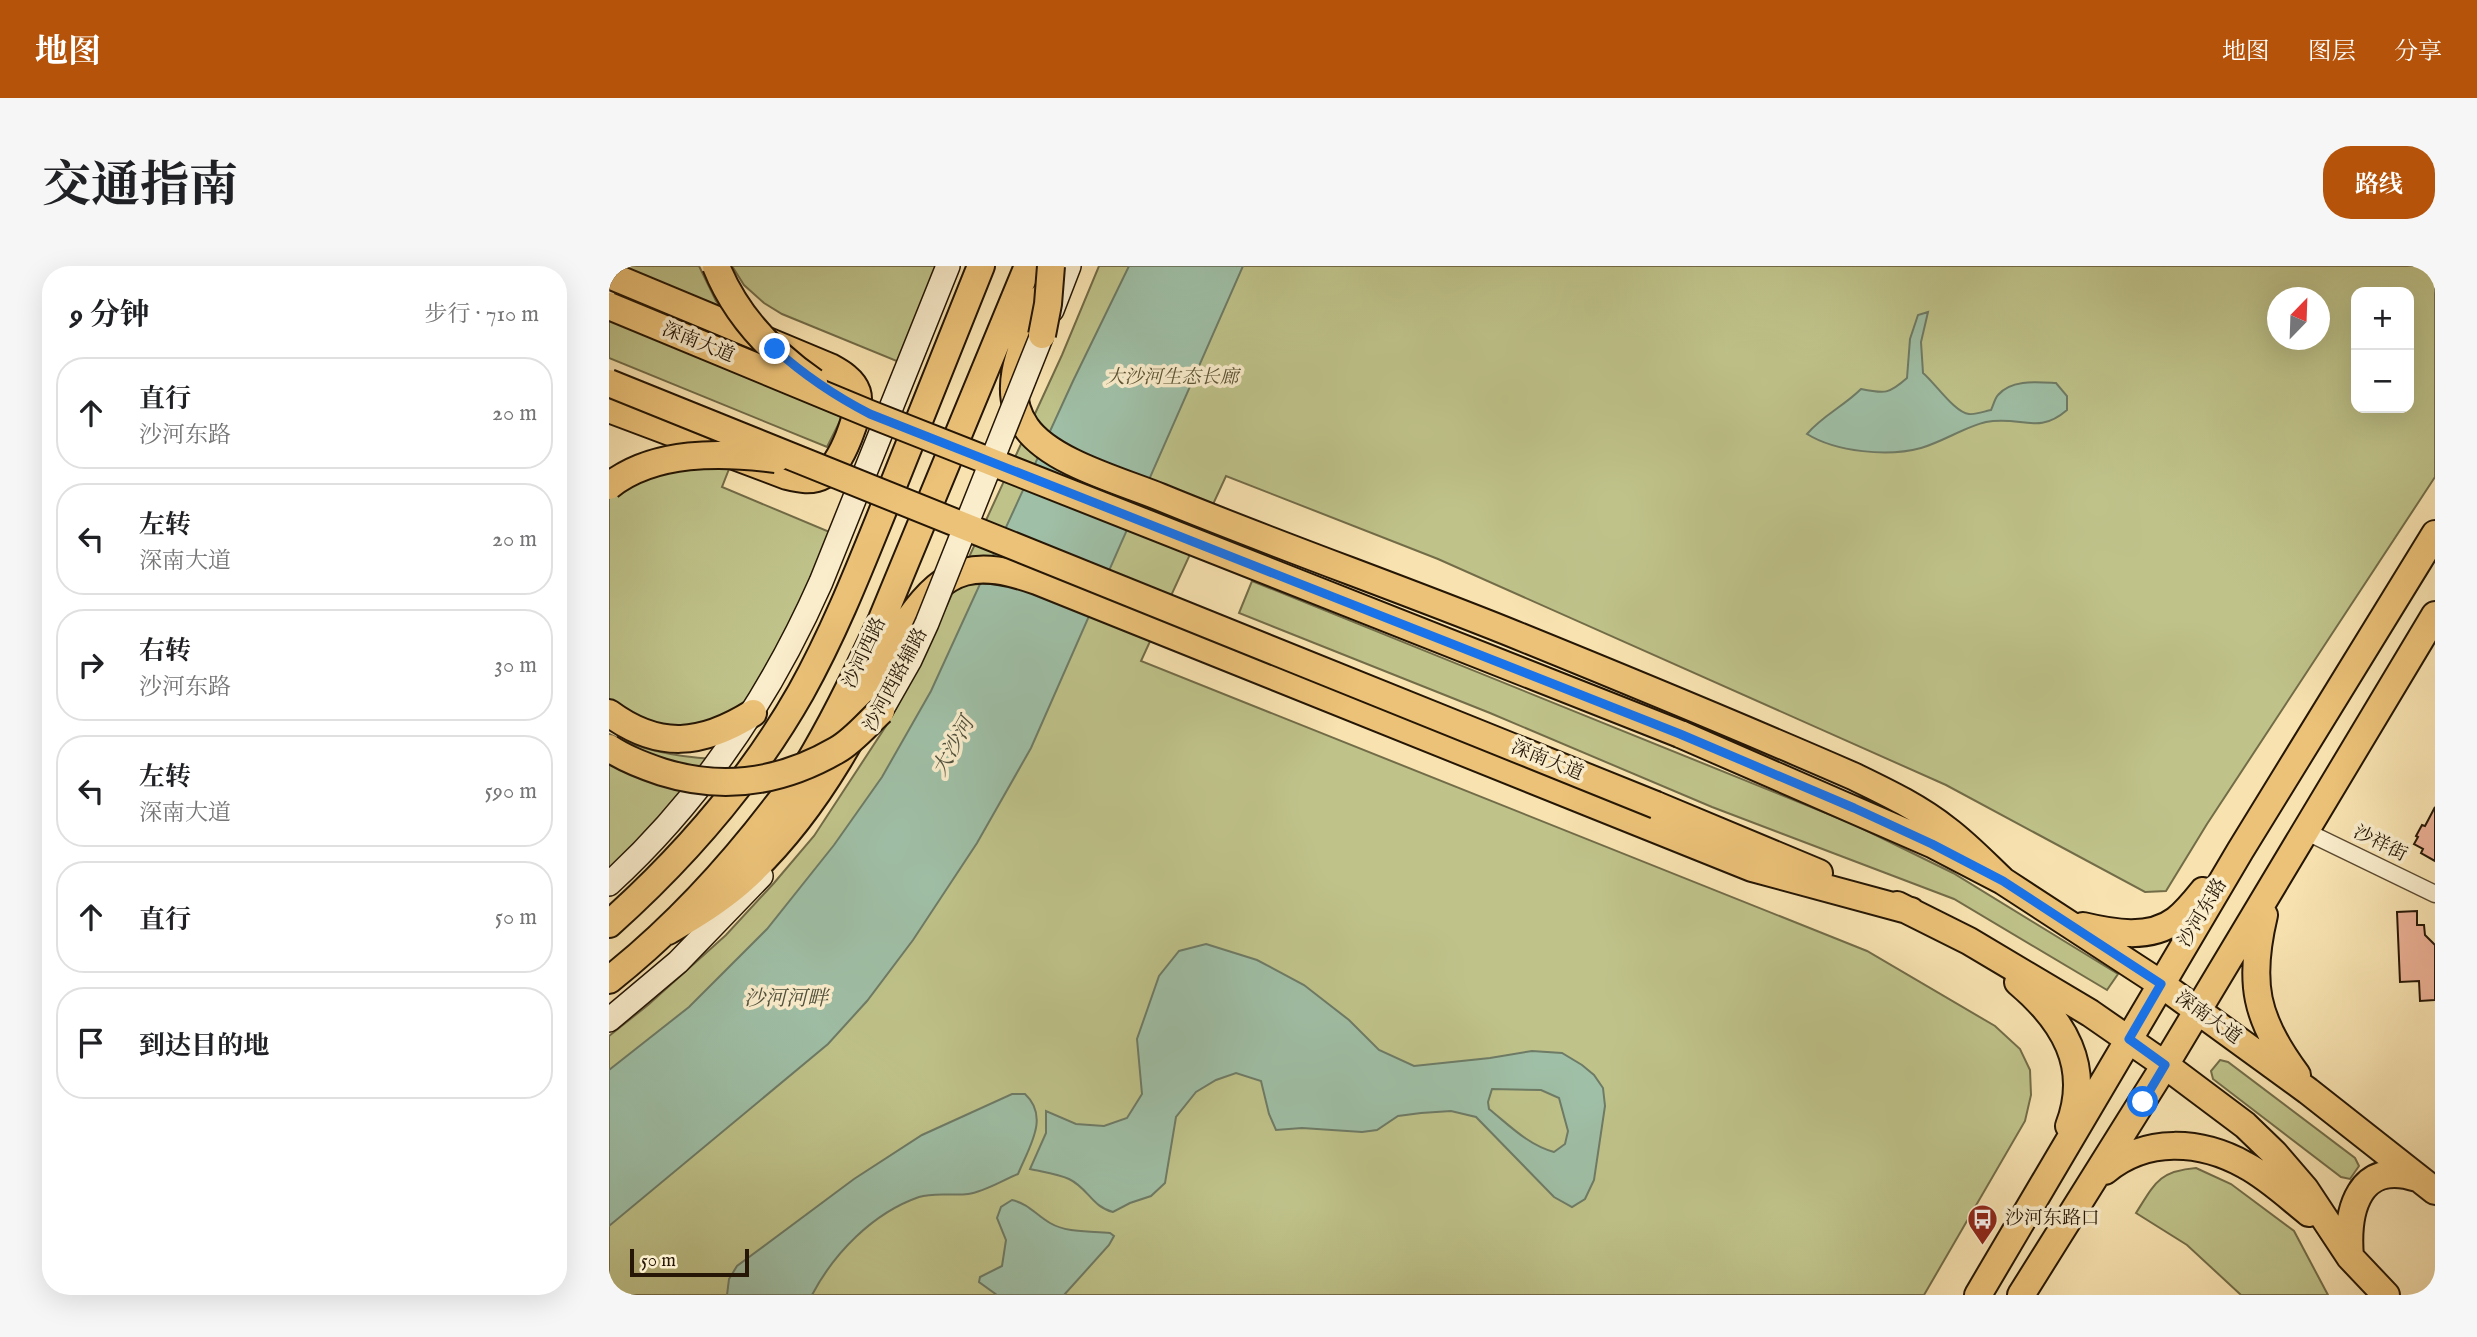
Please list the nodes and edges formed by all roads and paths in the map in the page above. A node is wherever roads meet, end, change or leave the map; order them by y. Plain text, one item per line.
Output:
1 (716, 266) edge
2 (948, 266) edge
3 (981, 266) edge
4 (1028, 266) edge
5 (1053, 266) edge
6 (1069, 266) edge
7 (609, 275) edge
8 (609, 306) edge
9 (1042, 335) junction
10 (609, 383) edge
11 (609, 408) edge
12 (870, 414) junction
13 (839, 476) junction
14 (609, 486) edge
15 (2435, 534) edge
16 (2435, 615) edge
17 (881, 711) junction
18 (609, 713) edge
19 (753, 713) junction
20 (609, 748) edge
21 (2307, 832) junction
22 (2240, 851) junction
23 (2003, 881) junction
24 (2275, 883) junction
25 (609, 884) edge
26 (2435, 894) edge
27 (1912, 911) junction
28 (2069, 922) junction
29 (609, 925) edge
30 (668, 931) junction
31 (1969, 941) junction
32 (609, 980) edge
33 (2161, 984) junction
34 (2198, 1011) junction
35 (609, 1020) edge
36 (2129, 1039) junction
37 (2165, 1065) junction
38 (2308, 1091) junction
39 (2054, 1166) junction
40 (2095, 1179) junction
41 (2427, 1185) edge
42 (2335, 1234) junction
43 (2350, 1257) junction
44 (1978, 1295) edge
45 (2021, 1295) edge
46 (2386, 1295) edge

1 - 12 main road, bridge
2 - 19 main road
3 - 29 main road, 沙河西路
4 - 30 main road, 沙河西路
5 - 9 main road, bridge
5 - 23 main road
6 - 9 main road, 沙河西路辅路, bridge
7 - 11 main road
8 - 12 main road, 深南大道, bridge
9 - 17 main road, 沙河西路辅路, bridge
10 - 13 main road, 深南大道, bridge
12 - 23 main road, 深南大道, bridge
13 - 14 main road, bridge
13 - 27 main road, 深南大道, bridge
15 - 22 main road, 沙河东路
16 - 21 main road
17 - 20 main road, bridge
17 - 35 main road, 沙河西路辅路, bridge
18 - 19 main road
19 - 25 main road
21 - 24 main road
21 - 26 street, 沙祥街
22 - 28 main road
22 - 33 main road, 沙河东路
23 - 28 main road, 深南大道
24 - 34 main road
24 - 38 main road
27 - 30 main road, bridge
27 - 31 main road, 深南大道
28 - 33 main road, 深南大道
30 - 32 main road, 沙河西路
31 - 36 main road, 深南大道
31 - 39 main road
33 - 34 main road, 深南大道
33 - 36 main road, 沙河东路
34 - 37 main road
34 - 38 main road, 深南大道
36 - 37 main road, 深南大道
36 - 39 main road, 沙河东路
37 - 40 main road
37 - 42 main road, 深南大道
38 - 41 main road, 深南大道
39 - 44 main road, 沙河东路
40 - 42 main road
40 - 45 main road
41 - 43 main road
42 - 43 main road, 深南大道
43 - 46 main road, 深南大道

